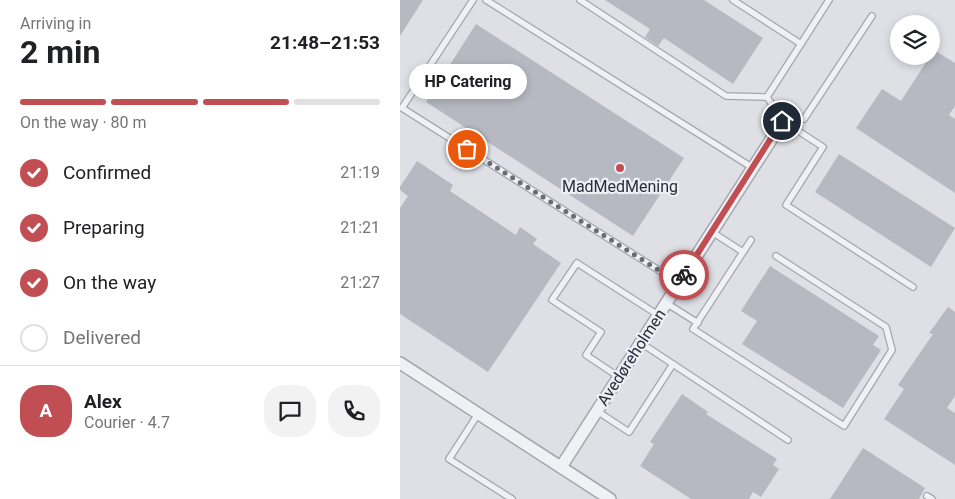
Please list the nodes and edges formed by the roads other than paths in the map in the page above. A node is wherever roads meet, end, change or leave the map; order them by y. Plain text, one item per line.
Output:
1 (473, 0) edge
2 (486, 0) edge
3 (580, 0) edge
4 (733, 0) edge
5 (829, 0) edge
6 (872, 16) dead end
7 (801, 44) junction
8 (767, 97) junction
9 (804, 119) dead end
10 (782, 121) junction
11 (753, 168) junction
12 (712, 232) junction
13 (751, 240) dead end
14 (743, 252) junction
15 (776, 256) dead end
16 (679, 283) junction
17 (913, 287) dead end
18 (666, 303) junction
19 (658, 316) junction
20 (698, 322) junction
21 (641, 343) junction
22 (400, 363) edge
23 (673, 364) junction
24 (619, 377) junction
25 (597, 411) junction
26 (478, 414) junction
27 (788, 440) dead end
28 (560, 467) junction
29 (512, 499) edge
30 (610, 499) edge

1 - 16 lane
2 - 11 lane
3 - 8 lane
4 - 7 lane
5 - 7 lane
6 - 9 lane
7 - 8 lane
8 - 10 lane
10 - 11 street, Avedøreholmen
10 - 17 lane
11 - 12 street, Avedøreholmen
12 - 14 lane
12 - 16 street, Avedøreholmen
13 - 14 lane
14 - 20 lane
15 - 20 lane
16 - 18 street, Avedøreholmen
18 - 19 street, Avedøreholmen
18 - 20 lane
19 - 21 street, Avedøreholmen
19 - 24 lane
21 - 23 lane
21 - 24 street, Avedøreholmen
22 - 26 street
23 - 25 lane
23 - 27 lane
24 - 25 street, Avedøreholmen
25 - 28 street, Avedøreholmen
26 - 28 street
26 - 29 lane
28 - 30 street

